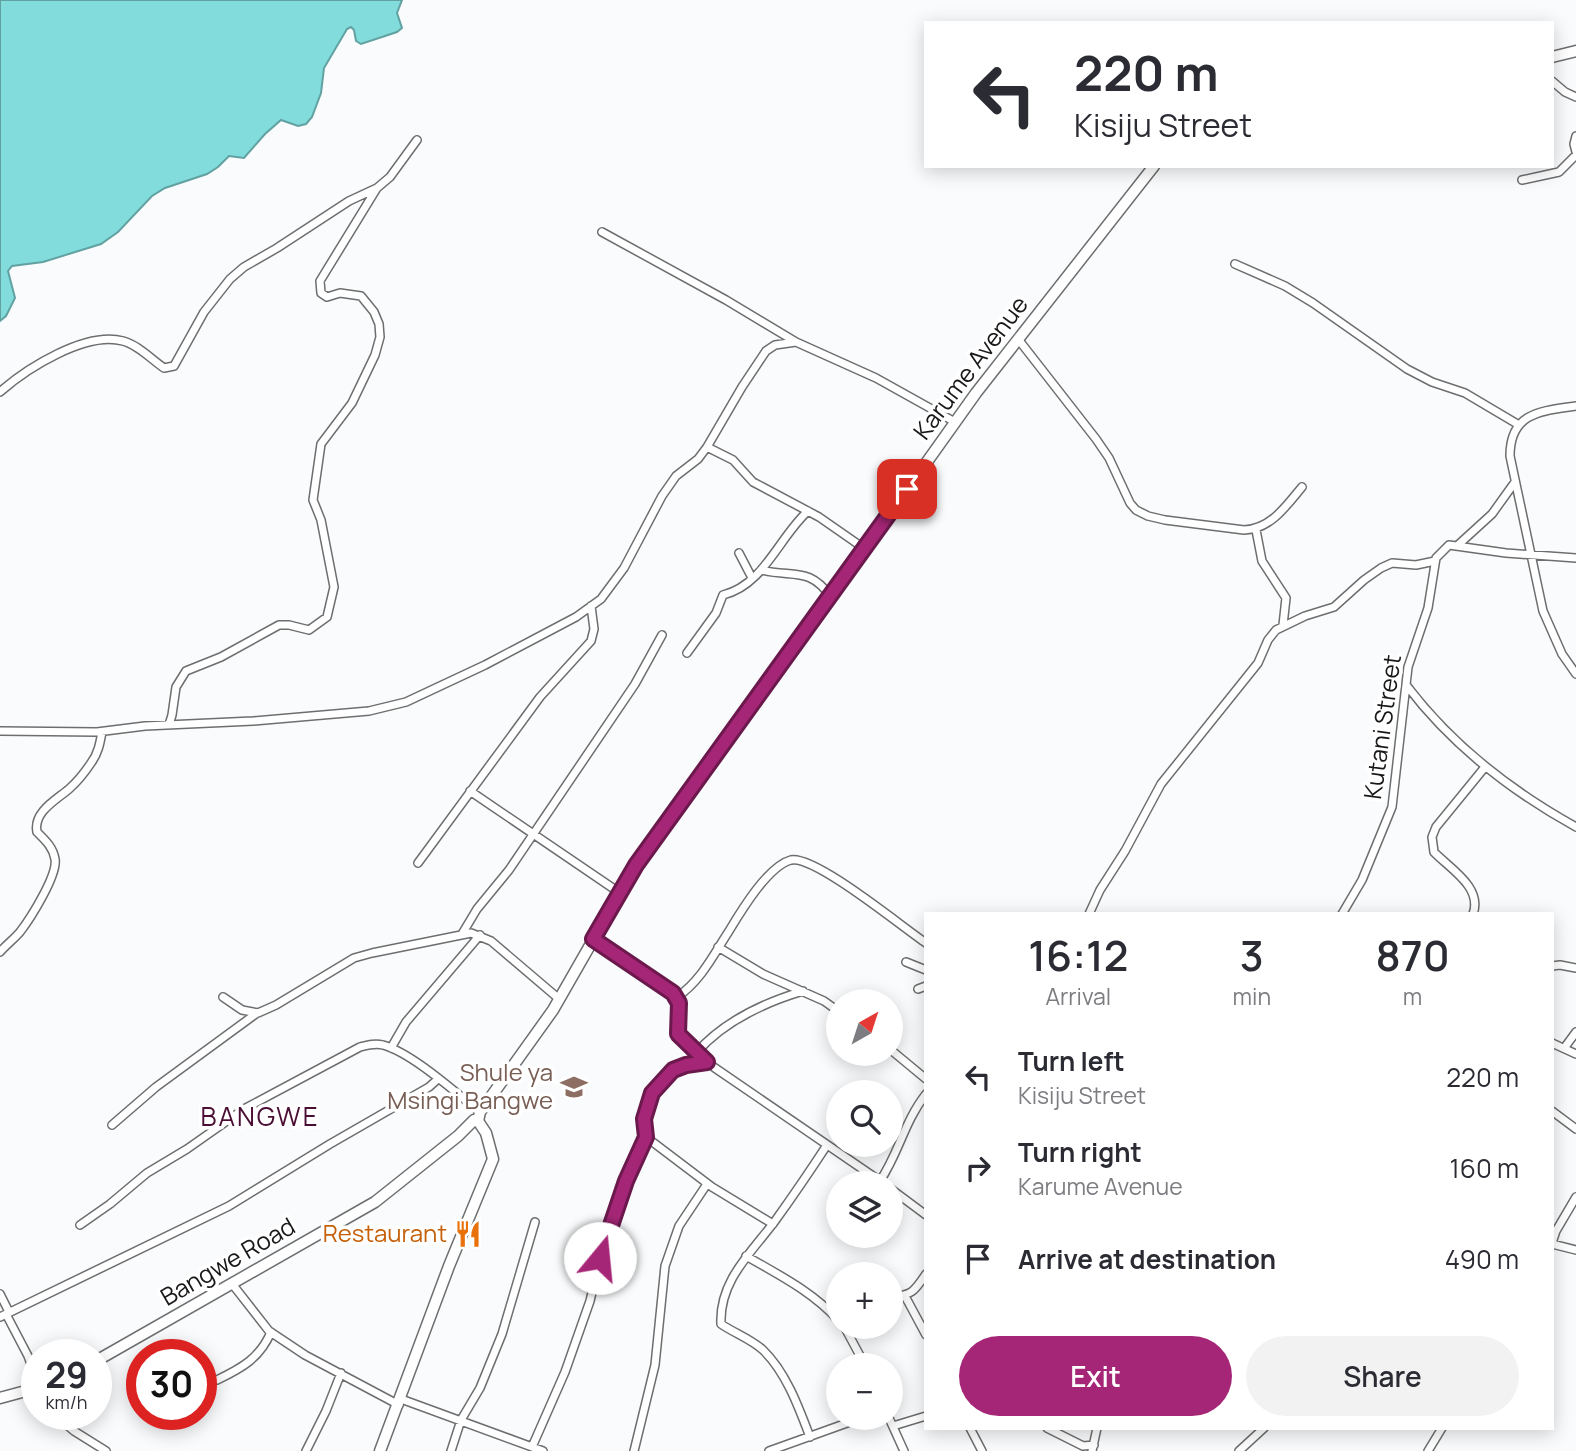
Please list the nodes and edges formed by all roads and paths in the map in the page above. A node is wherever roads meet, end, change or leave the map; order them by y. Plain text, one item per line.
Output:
1 (1576, 51) edge
2 (1554, 56) edge
3 (1554, 83) edge
4 (1576, 97) edge
5 (1576, 136) edge
6 (417, 141) dead end
7 (1576, 154) edge
8 (1152, 168) edge
9 (1522, 180) dead end
10 (377, 188) junction
11 (602, 232) dead end
12 (1235, 264) dead end
13 (1018, 338) junction
14 (796, 342) junction
15 (0, 391) edge
16 (1576, 406) edge
17 (955, 422) junction
18 (1519, 425) junction
19 (707, 447) junction
20 (1515, 482) junction
21 (1302, 486) dead end
22 (808, 511) junction
23 (1256, 530) junction
24 (1458, 545) junction
25 (865, 549) junction
26 (739, 554) dead end
27 (1531, 554) junction
28 (1576, 558) edge
29 (1435, 561) junction
30 (761, 570) junction
31 (752, 578) junction
32 (831, 597) junction
33 (591, 606) junction
34 (1283, 625) junction
35 (662, 635) dead end
36 (687, 653) dead end
37 (1576, 674) edge
38 (1406, 685) junction
39 (169, 725) junction
40 (0, 731) edge
41 (102, 732) junction
42 (1485, 767) junction
43 (470, 791) junction
44 (1576, 827) edge
45 (532, 833) junction
46 (418, 863) dead end
47 (620, 893) junction
48 (1090, 912) edge
49 (1343, 912) edge
50 (1474, 912) edge
51 (462, 934) junction
52 (480, 935) junction
53 (593, 939) junction
54 (924, 942) edge
55 (718, 947) junction
56 (0, 952) edge
57 (906, 962) dead end
58 (1554, 966) edge
59 (1576, 968) edge
60 (924, 969) edge
61 (803, 991) junction
62 (223, 997) dead end
63 (558, 998) junction
64 (677, 998) junction
65 (826, 1002) edge
66 (258, 1013) junction
67 (547, 1017) joint
68 (1576, 1032) edge
69 (1554, 1043) edge
70 (1565, 1047) junction
71 (391, 1048) junction
72 (696, 1053) junction
73 (1576, 1054) edge
74 (903, 1060) edge
75 (707, 1062) junction
76 (924, 1077) edge
77 (438, 1079) junction
78 (924, 1097) edge
79 (1554, 1115) edge
80 (479, 1116) junction
81 (112, 1125) dead end
82 (1576, 1129) edge
83 (646, 1137) junction
84 (826, 1144) edge
85 (826, 1146) edge
86 (845, 1157) edge
87 (865, 1171) edge
88 (886, 1171) edge
89 (707, 1184) junction
90 (1576, 1197) edge
91 (903, 1198) edge
92 (1572, 1212) edge
93 (924, 1214) edge
94 (535, 1222) dead end
95 (773, 1224) junction
96 (80, 1225) dead end
97 (1554, 1238) edge
98 (1554, 1244) edge
99 (1576, 1250) edge
100 (746, 1256) junction
101 (924, 1277) edge
102 (233, 1285) junction
103 (0, 1294) edge
104 (905, 1296) joint
105 (826, 1307) edge
106 (5, 1314) edge
107 (924, 1331) edge
108 (271, 1332) junction
109 (21, 1343) edge
110 (112, 1352) edge
111 (341, 1373) junction
112 (217, 1380) dead end
113 (21, 1392) edge
114 (0, 1398) edge
115 (400, 1402) junction
116 (924, 1417) edge
117 (461, 1420) junction
118 (903, 1423) edge
119 (73, 1430) edge
120 (829, 1430) edge
121 (895, 1430) edge
122 (971, 1430) edge
123 (1051, 1430) edge
124 (1097, 1430) edge
125 (1262, 1430) edge
126 (1441, 1430) edge
127 (810, 1437) junction
128 (532, 1447) junction
129 (1083, 1448) edge
130 (1093, 1448) edge
131 (106, 1451) edge
132 (306, 1451) edge
133 (380, 1451) edge
134 (451, 1451) edge
135 (543, 1451) edge
136 (634, 1451) edge
137 (769, 1451) edge
138 (904, 1451) edge
139 (982, 1451) edge
140 (1239, 1451) edge
141 (1428, 1451) edge

1 - 2 street
3 - 4 street
5 - 7 street
6 - 10 street
7 - 9 street
8 - 13 street, Karume Avenue
10 - 15 street
10 - 39 street
11 - 14 street
12 - 18 street
13 - 17 street, Karume Avenue
13 - 23 street
14 - 17 street
14 - 19 street
16 - 18 street
17 - 25 street, Karume Avenue
18 - 20 street
19 - 22 street
19 - 33 street
20 - 24 street
20 - 27 street
21 - 23 street
22 - 25 street
22 - 30 street
23 - 34 street
24 - 27 street
24 - 29 street
25 - 32 street, Karume Avenue
26 - 31 street
27 - 28 street
27 - 37 street
29 - 34 street
29 - 38 street, Kutani Street
30 - 31 street
30 - 32 street
31 - 36 street
32 - 47 street, Karume Avenue
33 - 39 street
33 - 43 street
34 - 48 street
35 - 45 street
38 - 42 street
38 - 49 street, Kutani Street
39 - 41 street
40 - 41 street
41 - 56 street
42 - 44 street
42 - 50 street
43 - 45 street
43 - 46 street
45 - 47 street
45 - 51 street
47 - 53 street, Karume Avenue
51 - 52 street
51 - 66 street
52 - 63 street
52 - 71 street
53 - 63 street, Karume Avenue
53 - 64 street
54 - 55 street
55 - 61 street
55 - 64 street
57 - 60 street
58 - 59 street
61 - 65 street
61 - 72 street
62 - 66 street
63 - 67 street, Karume Avenue
64 - 72 street
66 - 81 street
67 - 80 street, Bangwe Road
68 - 70 street
69 - 70 street
70 - 73 street
71 - 77 street
71 - 96 street
72 - 75 street
74 - 76 street
75 - 83 street
75 - 84 street
77 - 80 street
77 - 106 street
78 - 88 street
79 - 82 street
80 - 102 street, Bangwe Road
80 - 115 street
83 - 89 street
83 - 128 street
85 - 95 street
86 - 87 street
89 - 95 street
89 - 136 street
90 - 92 street
91 - 93 street
92 - 97 street
94 - 117 street
95 - 100 street
98 - 99 street
100 - 105 street
100 - 127 street
101 - 104 street
102 - 108 street
102 - 110 street, Bangwe Road
103 - 106 street
104 - 107 street
106 - 109 street
108 - 111 street
108 - 112 street
111 - 115 street
111 - 132 street
113 - 114 street
115 - 117 street
115 - 133 street
116 - 118 street
117 - 128 street
117 - 134 street
119 - 131 street
120 - 127 street
121 - 138 street
122 - 139 street
123 - 129 street
124 - 130 street
125 - 140 street
126 - 141 street
127 - 137 street
128 - 135 street
129 - 130 street

